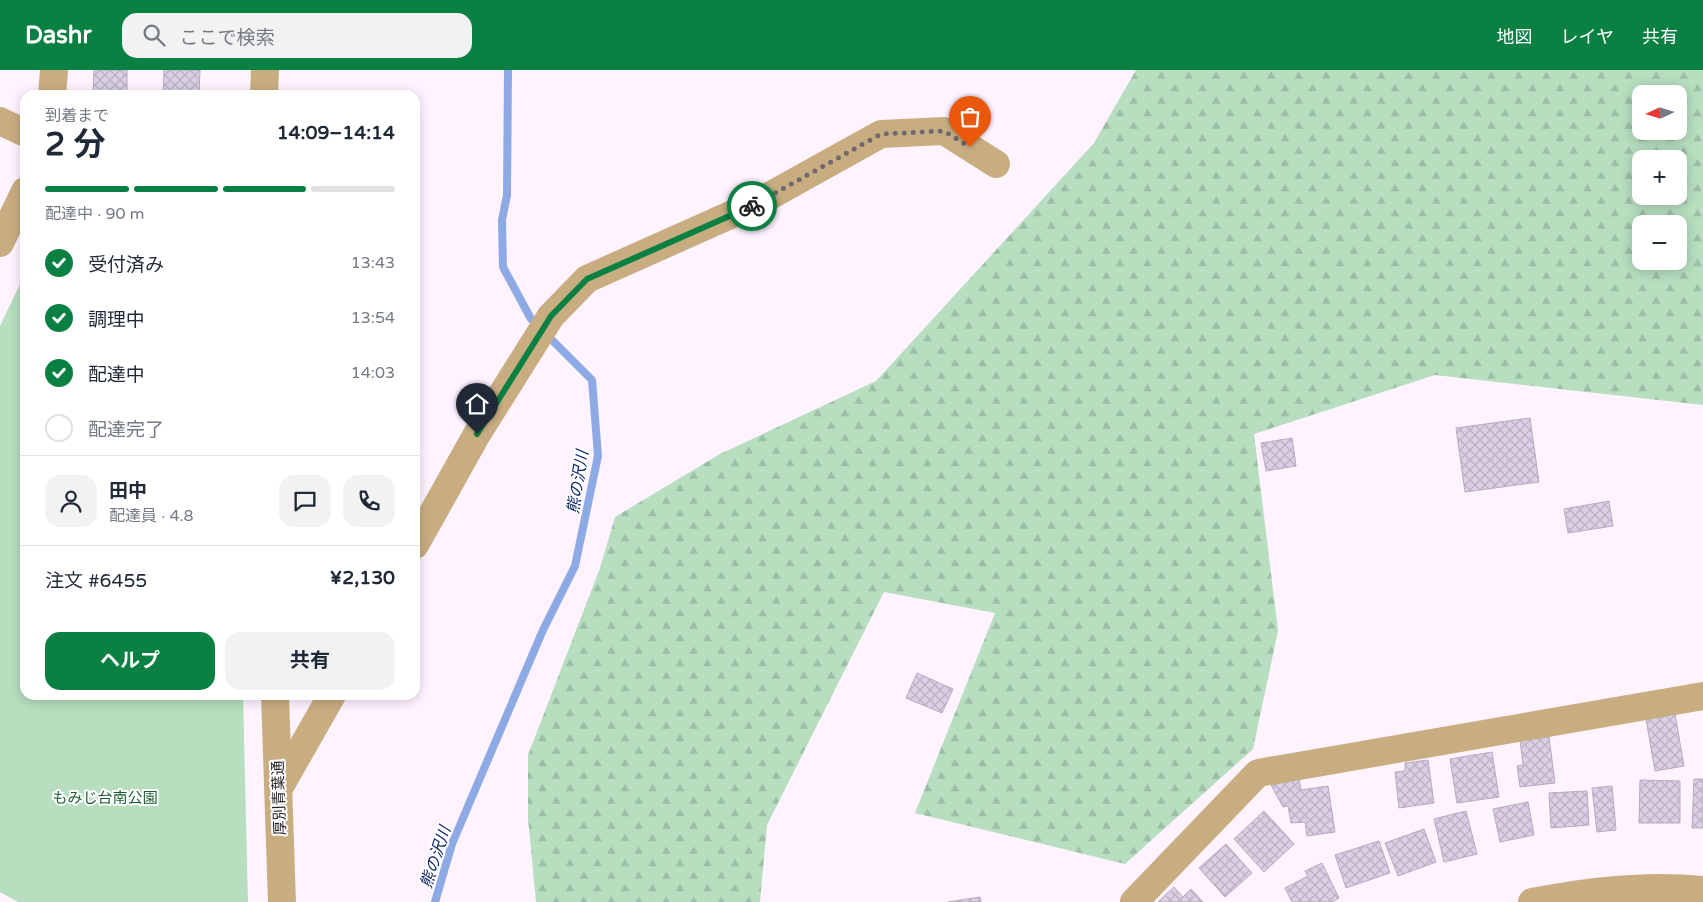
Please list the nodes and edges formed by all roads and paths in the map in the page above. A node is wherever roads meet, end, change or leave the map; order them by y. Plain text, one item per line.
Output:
1 (54, 70) edge
2 (265, 70) edge
3 (52, 90) edge
4 (264, 90) edge
5 (0, 121) edge
6 (20, 131) edge
7 (996, 164) dead end
8 (20, 201) edge
9 (0, 243) edge
10 (420, 536) edge
11 (1703, 696) edge
12 (275, 700) edge
13 (329, 700) edge
14 (278, 788) junction
15 (1703, 890) edge
16 (282, 902) edge
17 (1134, 902) edge
18 (1532, 902) edge

1 - 3 street
2 - 4 street
5 - 6 street
7 - 10 street
8 - 9 street
11 - 17 street
12 - 14 street, 厚別青葉通
13 - 14 street
14 - 16 street, 厚別青葉通
15 - 18 street

